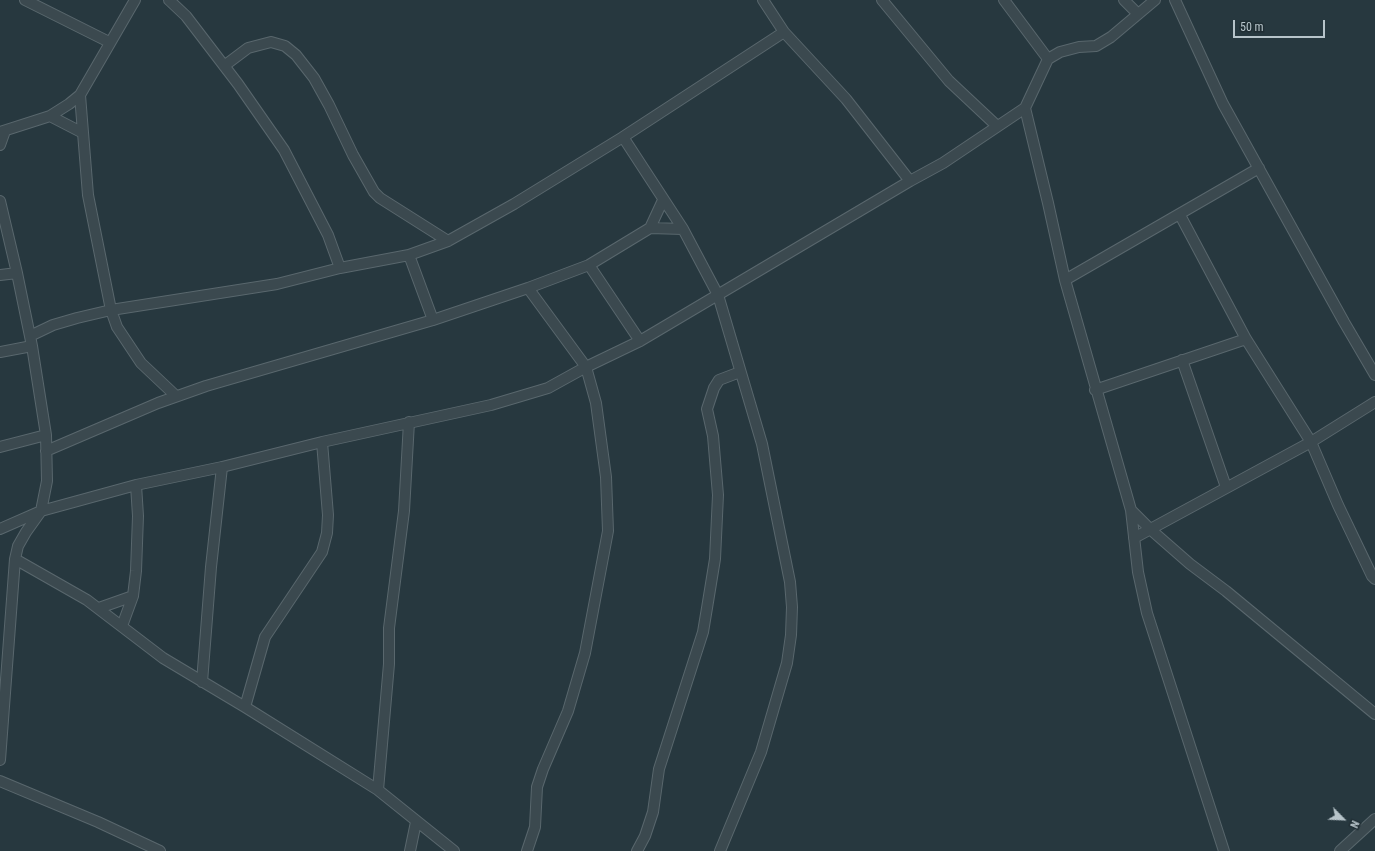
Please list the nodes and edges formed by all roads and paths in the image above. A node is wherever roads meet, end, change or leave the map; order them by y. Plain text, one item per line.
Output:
1 (25, 0) edge
2 (135, 0) edge
3 (170, 0) edge
4 (762, 0) edge
5 (882, 0) edge
6 (1004, 0) edge
7 (1124, 0) edge
8 (1154, 0) edge
9 (1175, 0) edge
10 (1138, 14) junction
11 (784, 32) junction
12 (109, 42) junction
13 (1048, 59) junction
14 (224, 66) junction
15 (80, 95) junction
16 (1025, 108) junction
17 (50, 116) junction
18 (997, 126) junction
19 (3, 131) edge
20 (83, 133) junction
21 (623, 137) junction
22 (0, 145) edge
23 (1259, 168) junction
24 (910, 181) junction
25 (663, 200) junction
26 (0, 201) edge
27 (1180, 215) junction
28 (650, 228) junction
29 (683, 229) junction
30 (4, 236) edge
31 (448, 241) junction
32 (409, 255) junction
33 (589, 265) junction
34 (340, 268) junction
35 (17, 273) junction
36 (0, 275) edge
37 (1065, 280) junction
38 (528, 288) junction
39 (718, 295) junction
40 (111, 310) junction
41 (433, 320) junction
42 (1246, 339) junction
43 (31, 341) junction
44 (640, 341) junction
45 (0, 352) edge
46 (1182, 360) junction
47 (586, 367) junction
48 (740, 372) junction
49 (1375, 375) edge
50 (1095, 390) junction
51 (176, 396) junction
52 (1375, 402) edge
53 (409, 422) junction
54 (46, 435) junction
55 (322, 442) junction
56 (1312, 442) junction
57 (0, 447) edge
58 (46, 451) junction
59 (222, 467) junction
60 (136, 485) junction
61 (1226, 487) junction
62 (1131, 510) junction
63 (41, 511) junction
64 (0, 528) edge
65 (1150, 529) junction
66 (1134, 538) junction
67 (15, 559) junction
68 (1375, 579) edge
69 (133, 596) junction
70 (99, 608) junction
71 (122, 626) junction
72 (4, 650) edge
73 (202, 682) junction
74 (245, 707) junction
75 (1375, 714) edge
76 (1, 741) edge
77 (0, 760) edge
78 (0, 781) edge
79 (378, 790) junction
80 (1375, 819) edge
81 (416, 822) junction
82 (160, 851) edge
83 (410, 851) edge
84 (454, 851) edge
85 (527, 851) edge
86 (637, 851) edge
87 (720, 851) edge
88 (1224, 851) edge
89 (1340, 851) edge

1 - 12 street
2 - 12 street
3 - 14 street
4 - 11 street
5 - 18 street
6 - 13 street
7 - 10 street
8 - 10 street
9 - 23 street
10 - 13 street
11 - 21 street
11 - 24 street
12 - 15 street
13 - 16 street
14 - 31 street
14 - 34 street
15 - 17 street
15 - 20 street
16 - 18 street
16 - 37 street
17 - 19 street
17 - 20 street
18 - 24 street
19 - 22 street
20 - 40 street
21 - 25 street
21 - 31 street
23 - 27 street
23 - 49 street
24 - 39 street
25 - 28 street
25 - 29 street
26 - 30 street
27 - 37 street
27 - 42 street
28 - 29 street
28 - 33 street
29 - 39 street
30 - 35 street
31 - 32 street
32 - 34 street
32 - 41 street
33 - 38 street
33 - 44 street
34 - 40 street
35 - 36 street
35 - 43 street
37 - 50 street
38 - 41 street
38 - 47 street
39 - 44 street
39 - 48 street
40 - 43 street
40 - 51 street
41 - 51 street
42 - 46 street
42 - 56 street
43 - 45 street
43 - 54 street
44 - 47 street
46 - 50 street
46 - 61 street
47 - 53 street
47 - 85 street
48 - 86 street
48 - 87 street
50 - 62 street
51 - 58 street
52 - 56 street
53 - 55 street
53 - 79 street
54 - 57 street
54 - 58 street
55 - 59 street
55 - 74 street
56 - 61 street
56 - 68 street
58 - 63 street
59 - 60 street
59 - 73 street
60 - 63 street
60 - 69 street
61 - 65 street
62 - 65 street
62 - 66 street
63 - 64 street
63 - 67 street
65 - 66 street
65 - 75 street
66 - 88 street
67 - 70 street
67 - 72 street
69 - 70 street
69 - 71 street
70 - 71 street
71 - 73 street
72 - 76 street
73 - 74 street
74 - 79 street
76 - 77 street
78 - 82 street
79 - 81 street
80 - 89 street
81 - 83 street
81 - 84 street

